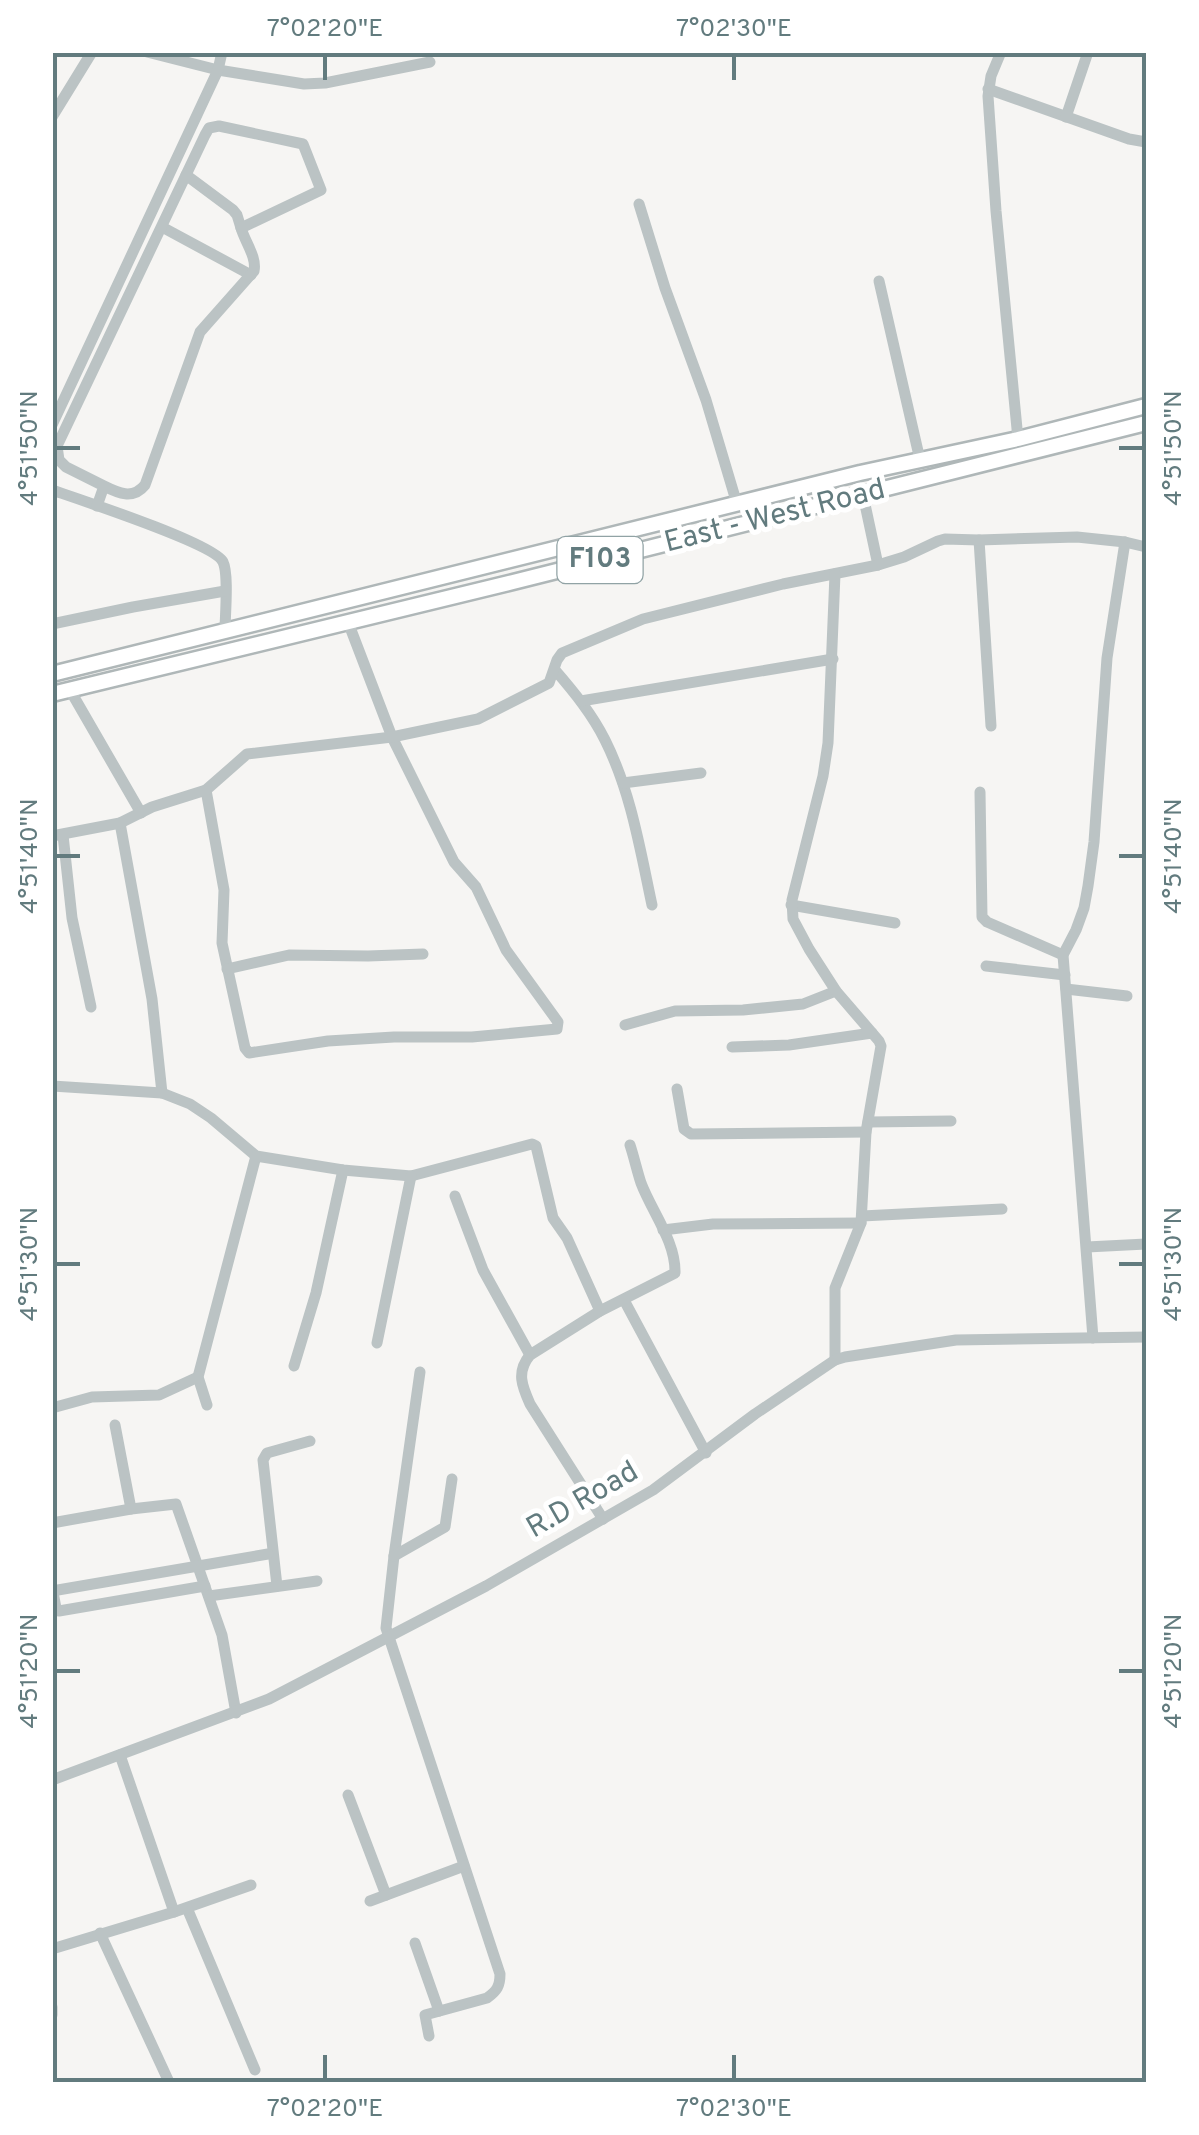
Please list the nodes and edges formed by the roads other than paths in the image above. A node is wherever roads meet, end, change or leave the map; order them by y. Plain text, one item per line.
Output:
1 (92, 52) edge
2 (147, 52) edge
3 (222, 52) edge
4 (1001, 52) edge
5 (1088, 52) edge
6 (430, 62) dead end
7 (218, 70) junction
8 (988, 89) junction
9 (52, 117) edge
10 (1066, 117) junction
11 (1146, 142) edge
12 (186, 175) junction
13 (639, 204) dead end
14 (162, 227) junction
15 (241, 228) junction
16 (252, 275) junction
17 (879, 281) dead end
18 (1146, 406) edge
19 (1146, 423) edge
20 (52, 425) edge
21 (1018, 439) junction
22 (920, 460) junction
23 (104, 486) junction
24 (52, 490) edge
25 (863, 495) junction
26 (737, 504) junction
27 (97, 506) junction
28 (979, 540) junction
29 (1124, 542) junction
30 (1146, 547) edge
31 (508, 562) junction
32 (878, 565) junction
33 (836, 574) junction
34 (513, 582) junction
35 (226, 591) junction
36 (348, 622) junction
37 (52, 624) edge
38 (225, 632) junction
39 (833, 659) junction
40 (555, 670) junction
41 (52, 674) edge
42 (70, 690) junction
43 (52, 694) edge
44 (581, 701) junction
45 (992, 726) dead end
46 (392, 738) junction
47 (701, 773) dead end
48 (624, 782) junction
49 (206, 790) junction
50 (980, 792) dead end
51 (141, 813) junction
52 (120, 823) junction
53 (58, 836) edge
54 (791, 905) junction
55 (652, 906) dead end
56 (895, 922) dead end
57 (424, 954) dead end
58 (1063, 955) junction
59 (986, 966) dead end
60 (227, 969) junction
61 (1064, 974) junction
62 (1066, 989) junction
63 (836, 991) junction
64 (1128, 996) dead end
65 (91, 1006) dead end
66 (625, 1026) dead end
67 (872, 1033) junction
68 (732, 1048) dead end
69 (52, 1086) edge
70 (677, 1088) dead end
71 (162, 1093) junction
72 (951, 1121) dead end
73 (867, 1127) junction
74 (630, 1144) dead end
75 (256, 1156) junction
76 (343, 1170) junction
77 (411, 1176) junction
78 (455, 1196) dead end
79 (1002, 1209) dead end
80 (861, 1220) junction
81 (663, 1230) junction
82 (1146, 1244) edge
83 (1087, 1247) junction
84 (624, 1300) junction
85 (600, 1311) junction
86 (1146, 1336) edge
87 (1093, 1338) junction
88 (377, 1342) dead end
89 (530, 1355) junction
90 (835, 1360) junction
91 (294, 1366) dead end
92 (420, 1372) dead end
93 (198, 1377) junction
94 (207, 1404) dead end
95 (52, 1408) edge
96 (115, 1425) dead end
97 (310, 1441) dead end
98 (706, 1452) junction
99 (452, 1479) dead end
100 (131, 1509) junction
101 (603, 1519) junction
102 (52, 1523) edge
103 (268, 1554) dead end
104 (394, 1556) junction
105 (317, 1582) dead end
106 (277, 1586) junction
107 (52, 1589) edge
108 (207, 1591) junction
109 (388, 1638) junction
110 (236, 1712) junction
111 (120, 1755) junction
112 (52, 1780) edge
113 (348, 1795) dead end
114 (464, 1866) junction
115 (251, 1885) dead end
116 (386, 1895) junction
117 (370, 1901) dead end
118 (180, 1910) junction
119 (100, 1933) junction
120 (415, 1942) dead end
121 (52, 1949) edge
122 (52, 2007) edge
123 (439, 2011) junction
124 (52, 2016) edge
125 (429, 2036) dead end
126 (255, 2070) dead end
127 (169, 2082) edge

1 - 9 street
2 - 7 street
3 - 7 street
4 - 8 street
5 - 10 street
6 - 7 street
7 - 20 street
8 - 10 street
8 - 21 street
10 - 11 street
12 - 14 street
12 - 15 street
12 - 15 street
13 - 26 street
14 - 16 street
14 - 23 street
15 - 16 street
16 - 23 street
17 - 22 street
18 - 21 main road, East - West Road / F103
19 - 25 main road, East - West Road / F103
21 - 22 main road, East - West Road / F103
22 - 26 main road, East - West Road / F103
23 - 27 street
24 - 27 street
25 - 32 street
25 - 34 main road, East - West Road / F103
26 - 31 main road, East - West Road / F103
27 - 35 street
28 - 29 street
28 - 32 street
28 - 45 street
29 - 30 street
29 - 58 street
31 - 34 main road
31 - 38 main road, East - West Road / F103
32 - 33 street
33 - 39 street
33 - 40 street
34 - 36 main road, East - West Road / F103
35 - 37 street
35 - 38 street
36 - 42 main road, East - West Road / F103
36 - 46 street
38 - 41 main road, East - West Road / F103
39 - 44 street
39 - 54 street
40 - 44 street
40 - 46 street
42 - 43 main road, East - West Road / F103
42 - 51 street
44 - 48 street
46 - 49 street
46 - 60 street
47 - 48 street
48 - 55 street
49 - 51 street
49 - 60 street
50 - 58 street
51 - 52 street
52 - 53 street
52 - 71 street
53 - 65 street
54 - 56 street
54 - 63 street
57 - 60 street
58 - 61 street
59 - 61 street
61 - 62 street
62 - 64 street
62 - 83 street
63 - 66 street
63 - 67 street
67 - 68 street
67 - 73 street
69 - 71 street
70 - 73 street
71 - 75 street
72 - 73 street
73 - 80 street
74 - 81 street
75 - 76 street
75 - 93 street
76 - 77 street
76 - 91 street
77 - 85 street
77 - 88 street
78 - 89 street
79 - 80 street
80 - 81 street
80 - 90 street
81 - 84 street
82 - 83 street
83 - 87 street
84 - 85 street
84 - 98 street
85 - 89 street
86 - 87 street, R.D Road
87 - 90 street, R.D Road
89 - 101 street
90 - 98 street, R.D Road
92 - 104 street
93 - 94 street
93 - 95 street
96 - 100 street
97 - 106 street
98 - 101 street, R.D Road
99 - 104 street
100 - 102 street
100 - 108 street
101 - 109 street, R.D Road
103 - 107 street
104 - 109 street
105 - 106 street
106 - 108 street
107 - 108 street
108 - 110 street
109 - 110 street, R.D Road
109 - 114 street
110 - 111 street, R.D Road
111 - 112 street, R.D Road
111 - 118 street
113 - 116 street
114 - 116 street
114 - 123 street
115 - 118 street
116 - 117 street
118 - 119 street
118 - 126 street
119 - 121 street
119 - 127 street
120 - 123 street
122 - 124 street
123 - 125 street

